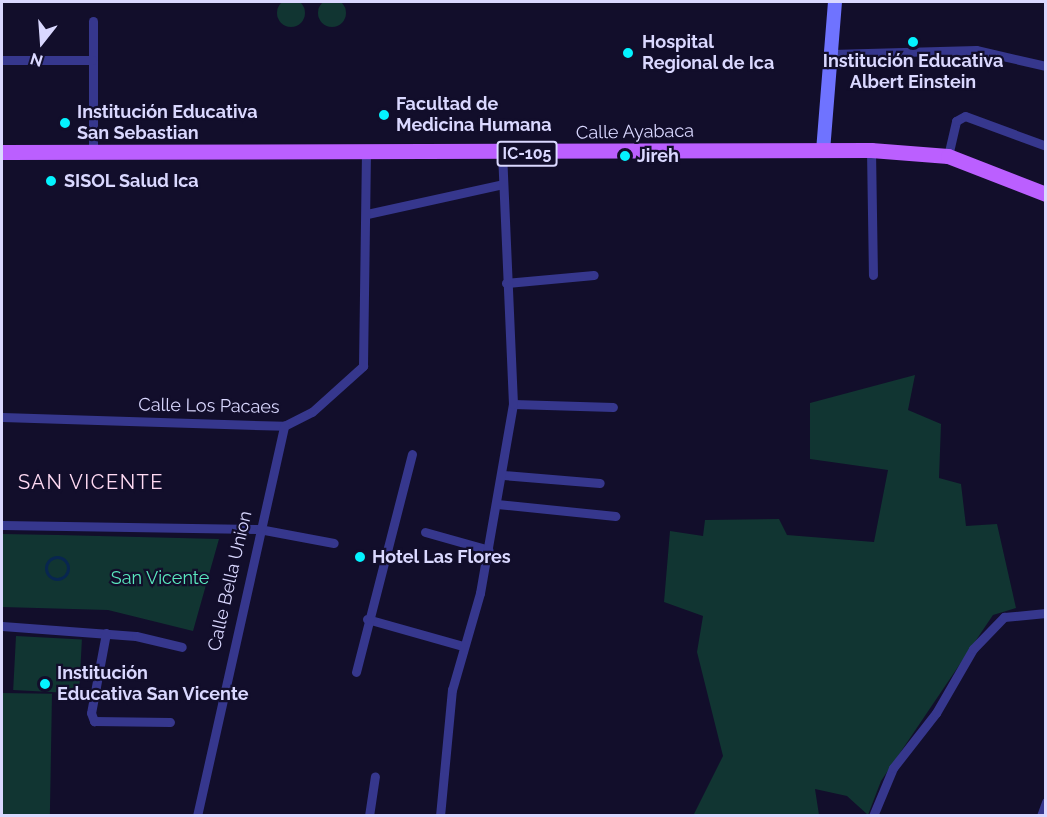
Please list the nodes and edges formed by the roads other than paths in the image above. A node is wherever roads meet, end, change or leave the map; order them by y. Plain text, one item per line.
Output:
1 (835, 2) edge
2 (93, 21) dead end
3 (831, 54) junction
4 (2, 60) edge
5 (92, 60) junction
6 (1046, 66) edge
7 (1046, 146) edge
8 (871, 150) junction
9 (823, 151) junction
10 (2, 152) edge
11 (93, 153) junction
12 (366, 154) junction
13 (502, 154) junction
14 (948, 156) junction
15 (503, 184) junction
16 (1046, 194) edge
17 (367, 214) junction
18 (594, 275) dead end
19 (873, 275) dead end
20 (506, 283) junction
21 (513, 404) junction
22 (613, 407) dead end
23 (2, 417) edge
24 (284, 426) junction
25 (412, 454) dead end
26 (503, 475) junction
27 (600, 483) dead end
28 (497, 504) junction
29 (615, 516) dead end
30 (2, 525) edge
31 (259, 529) junction
32 (425, 532) dead end
33 (334, 543) dead end
34 (489, 550) junction
35 (1046, 613) edge
36 (366, 619) junction
37 (2, 626) edge
38 (106, 633) junction
39 (463, 646) junction
40 (182, 647) dead end
41 (356, 672) dead end
42 (170, 722) dead end
43 (375, 776) dead end
44 (1046, 802) edge
45 (197, 816) edge
46 (369, 816) edge
47 (440, 816) edge
48 (873, 816) edge
49 (1041, 816) edge

1 - 3 street
2 - 5 street
3 - 6 street
3 - 9 street
4 - 5 street
5 - 11 street
7 - 14 street
8 - 9 main road, Calle Ayabaca / IC-105
8 - 14 main road, Calle Ayabaca / IC-105
8 - 19 street
9 - 13 main road, Calle Ayabaca / IC-105
10 - 11 main road, Calle Ayabaca / IC-105
11 - 12 main road, Calle Ayabaca / IC-105
12 - 13 main road, Calle Ayabaca / IC-105
12 - 17 street, Calle Los Pacaes
13 - 15 street
14 - 16 main road, Calle Ayabaca / IC-105
15 - 17 street
15 - 20 street
17 - 24 street, Calle Los Pacaes
18 - 20 street
20 - 21 street
21 - 22 street
21 - 26 street
23 - 24 street, Calle Los Pacaes
24 - 31 street, Calle Bella Union
25 - 36 street
26 - 27 street
26 - 28 street
28 - 29 street
28 - 34 street
30 - 31 street
31 - 33 street
31 - 45 street, Calle Bella Union
32 - 34 street
34 - 39 street
35 - 48 street
36 - 39 street
36 - 41 street
37 - 38 street
38 - 40 street
38 - 42 street
39 - 47 street
43 - 46 street
44 - 49 street

